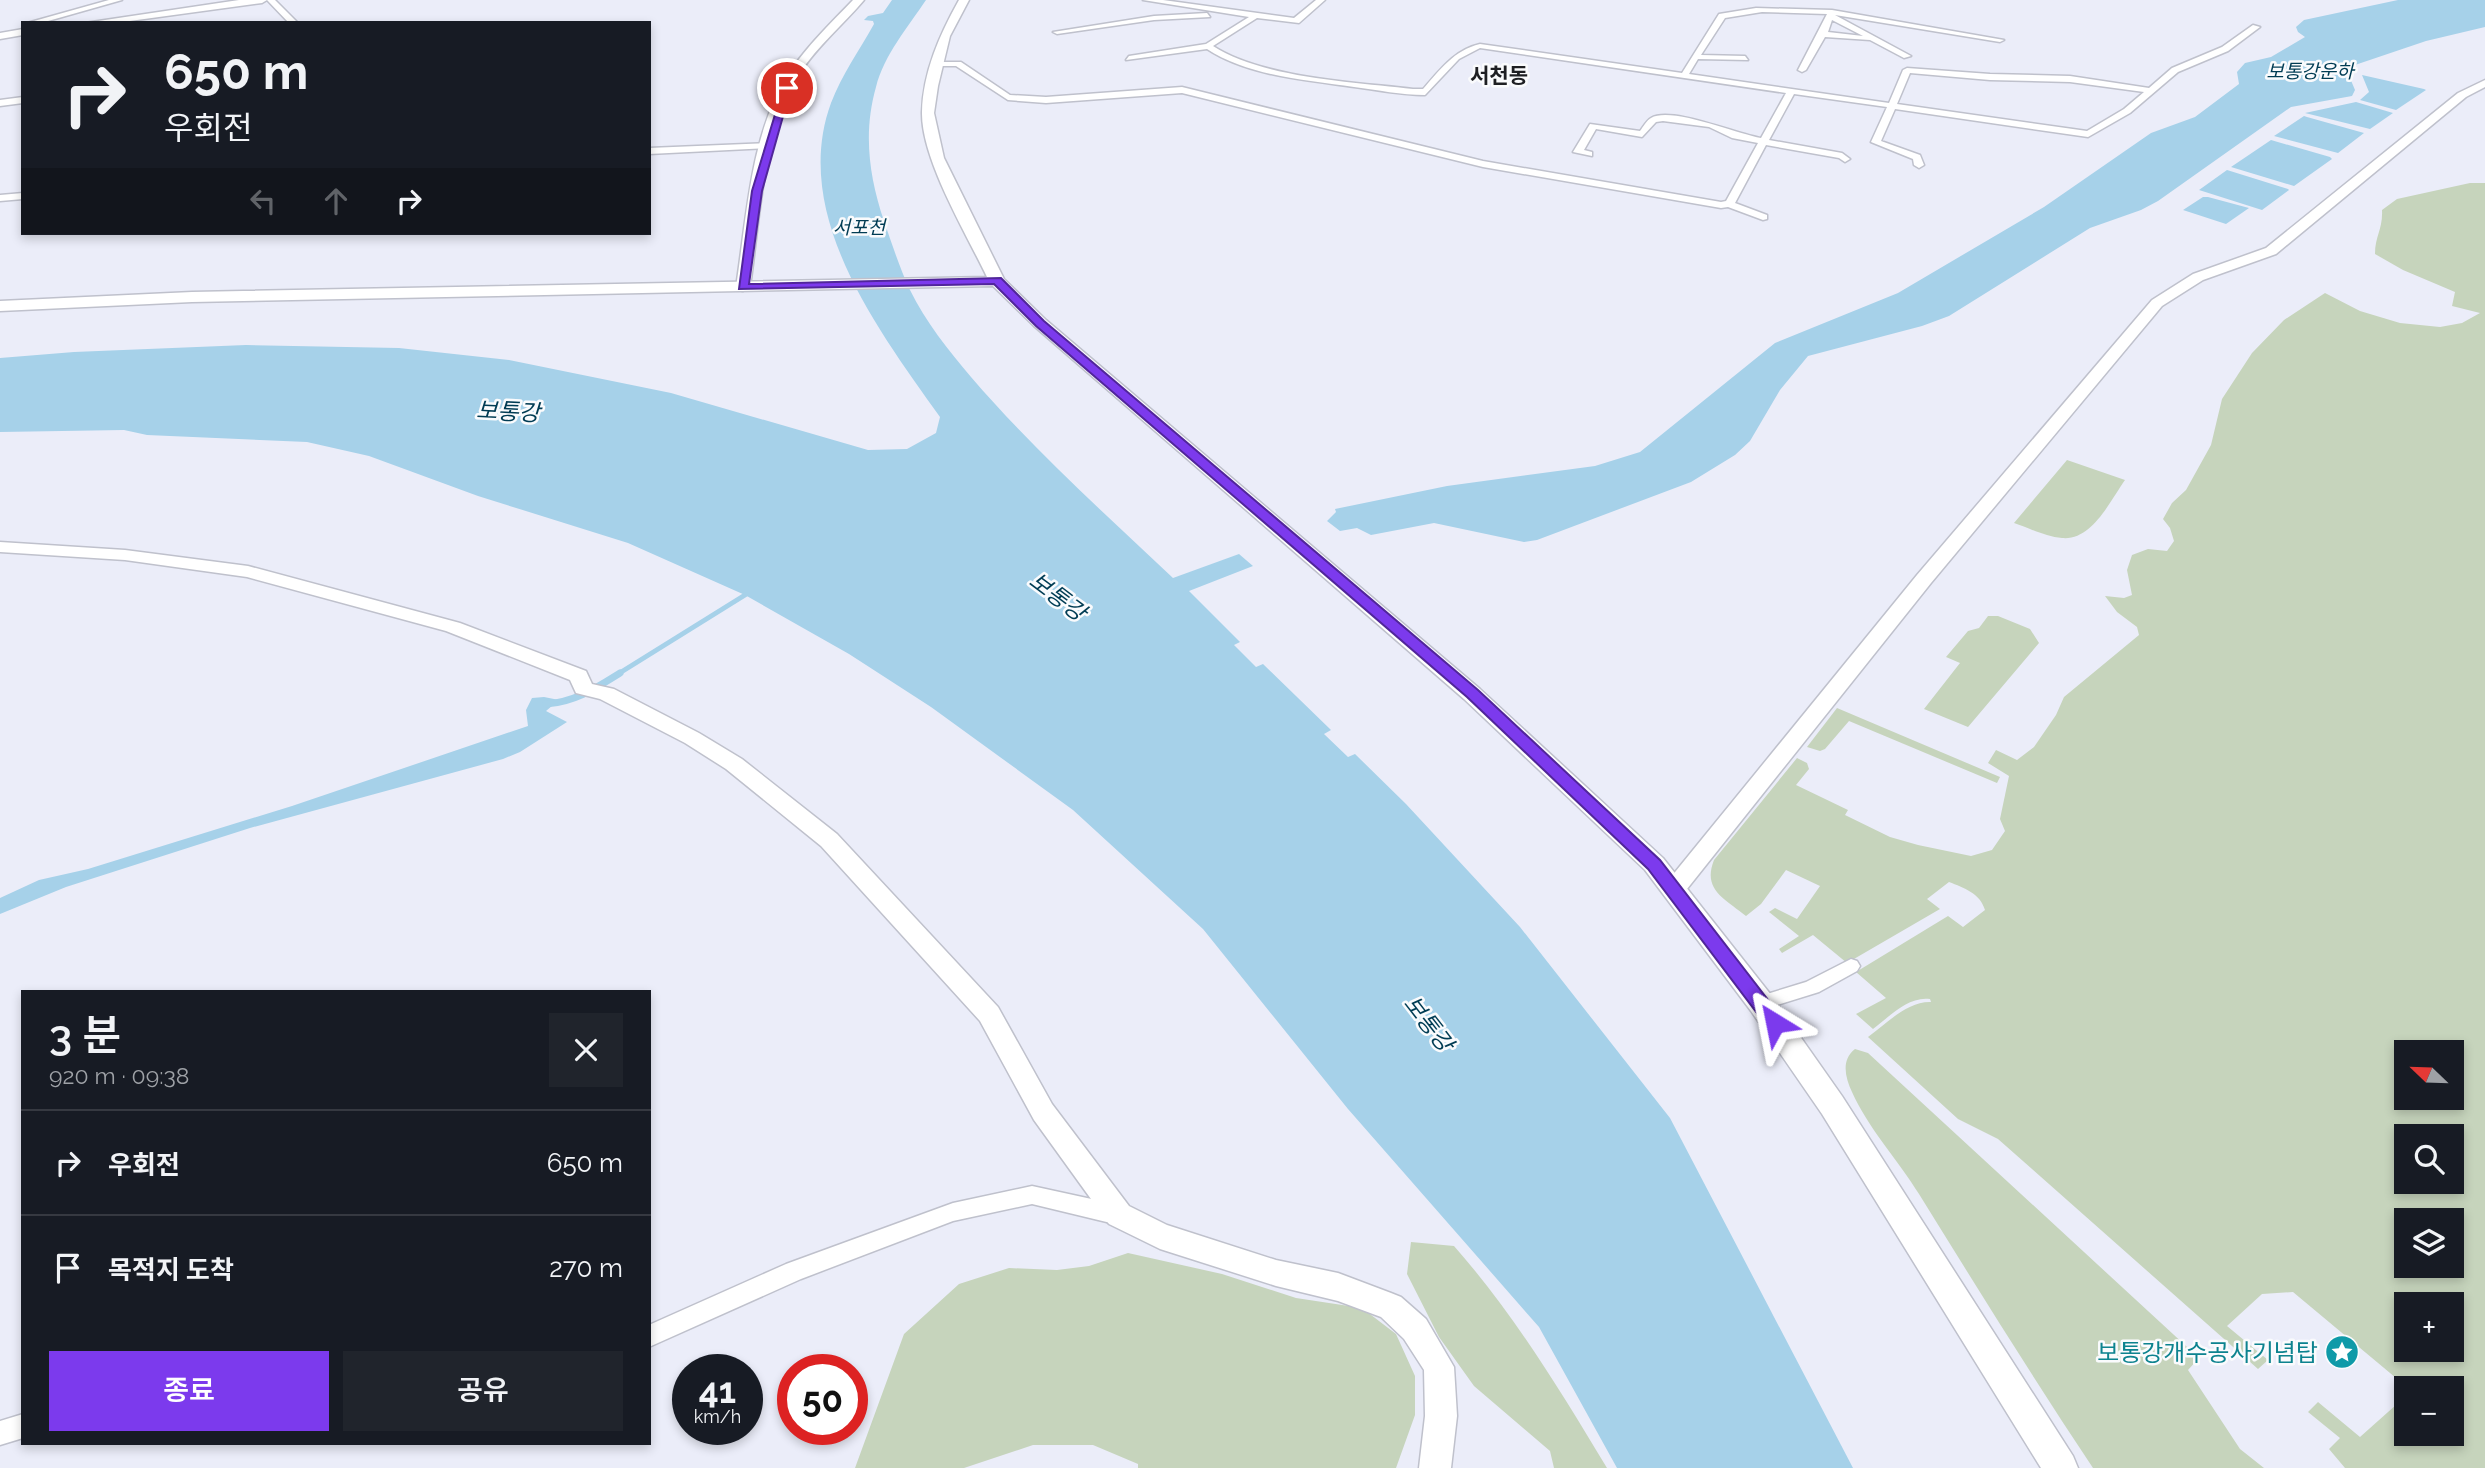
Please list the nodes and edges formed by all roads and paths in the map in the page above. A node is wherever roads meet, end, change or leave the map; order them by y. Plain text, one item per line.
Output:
1 (118, 0) edge
2 (262, 0) edge
3 (271, 0) edge
4 (859, 0) edge
5 (964, 0) edge
6 (1147, 0) edge
7 (1321, 0) edge
8 (1234, 12) junction
9 (1258, 14) junction
10 (1831, 14) junction
11 (39, 21) edge
12 (103, 21) edge
13 (293, 21) edge
14 (2256, 27) dead end
15 (21, 32) edge
16 (1057, 32) dead end
17 (1823, 34) junction
18 (0, 36) edge
19 (1876, 40) junction
20 (2000, 40) dead end
21 (1209, 46) junction
22 (1907, 56) dead end
23 (1696, 57) junction
24 (1129, 58) dead end
25 (1745, 58) dead end
26 (937, 64) junction
27 (1802, 70) dead end
28 (1685, 74) junction
29 (2485, 83) edge
30 (1792, 90) junction
31 (2151, 91) junction
32 (21, 100) edge
33 (0, 103) edge
34 (1893, 105) junction
35 (1763, 142) junction
36 (769, 145) junction
37 (651, 150) edge
38 (1589, 154) dead end
39 (1845, 159) dead end
40 (1919, 165) dead end
41 (21, 196) edge
42 (0, 198) edge
43 (1729, 204) junction
44 (1763, 217) dead end
45 (997, 281) junction
46 (764, 286) joint
47 (743, 287) junction
48 (0, 306) edge
49 (0, 547) edge
50 (1675, 888) junction
51 (1851, 966) dead end
52 (1761, 1003) junction
53 (1119, 1215) junction
54 (651, 1335) edge
55 (21, 1427) edge
56 (0, 1433) edge
57 (1435, 1468) edge
58 (2061, 1468) edge

1 - 11 street
2 - 12 street
3 - 13 street
4 - 36 street
5 - 26 main road
6 - 8 street
7 - 9 street
8 - 9 street
8 - 16 street
9 - 21 street
10 - 17 street
10 - 19 street
10 - 20 street
10 - 23 street
14 - 31 street
15 - 18 street
17 - 19 street
17 - 27 street
19 - 22 street
21 - 24 street
21 - 28 street
23 - 25 street
23 - 28 street
26 - 43 street
26 - 45 main road
28 - 30 street
29 - 50 street
30 - 34 street
30 - 35 street
31 - 34 street
31 - 34 street
32 - 33 street
34 - 40 street
35 - 38 street
35 - 39 street
35 - 43 street
36 - 37 street
36 - 47 street
41 - 42 street
43 - 44 street
45 - 46 main road
45 - 50 main road
46 - 47 main road
47 - 48 main road
49 - 53 street
50 - 52 main road
51 - 52 street
52 - 58 main road
53 - 54 street
53 - 57 street
55 - 56 street

